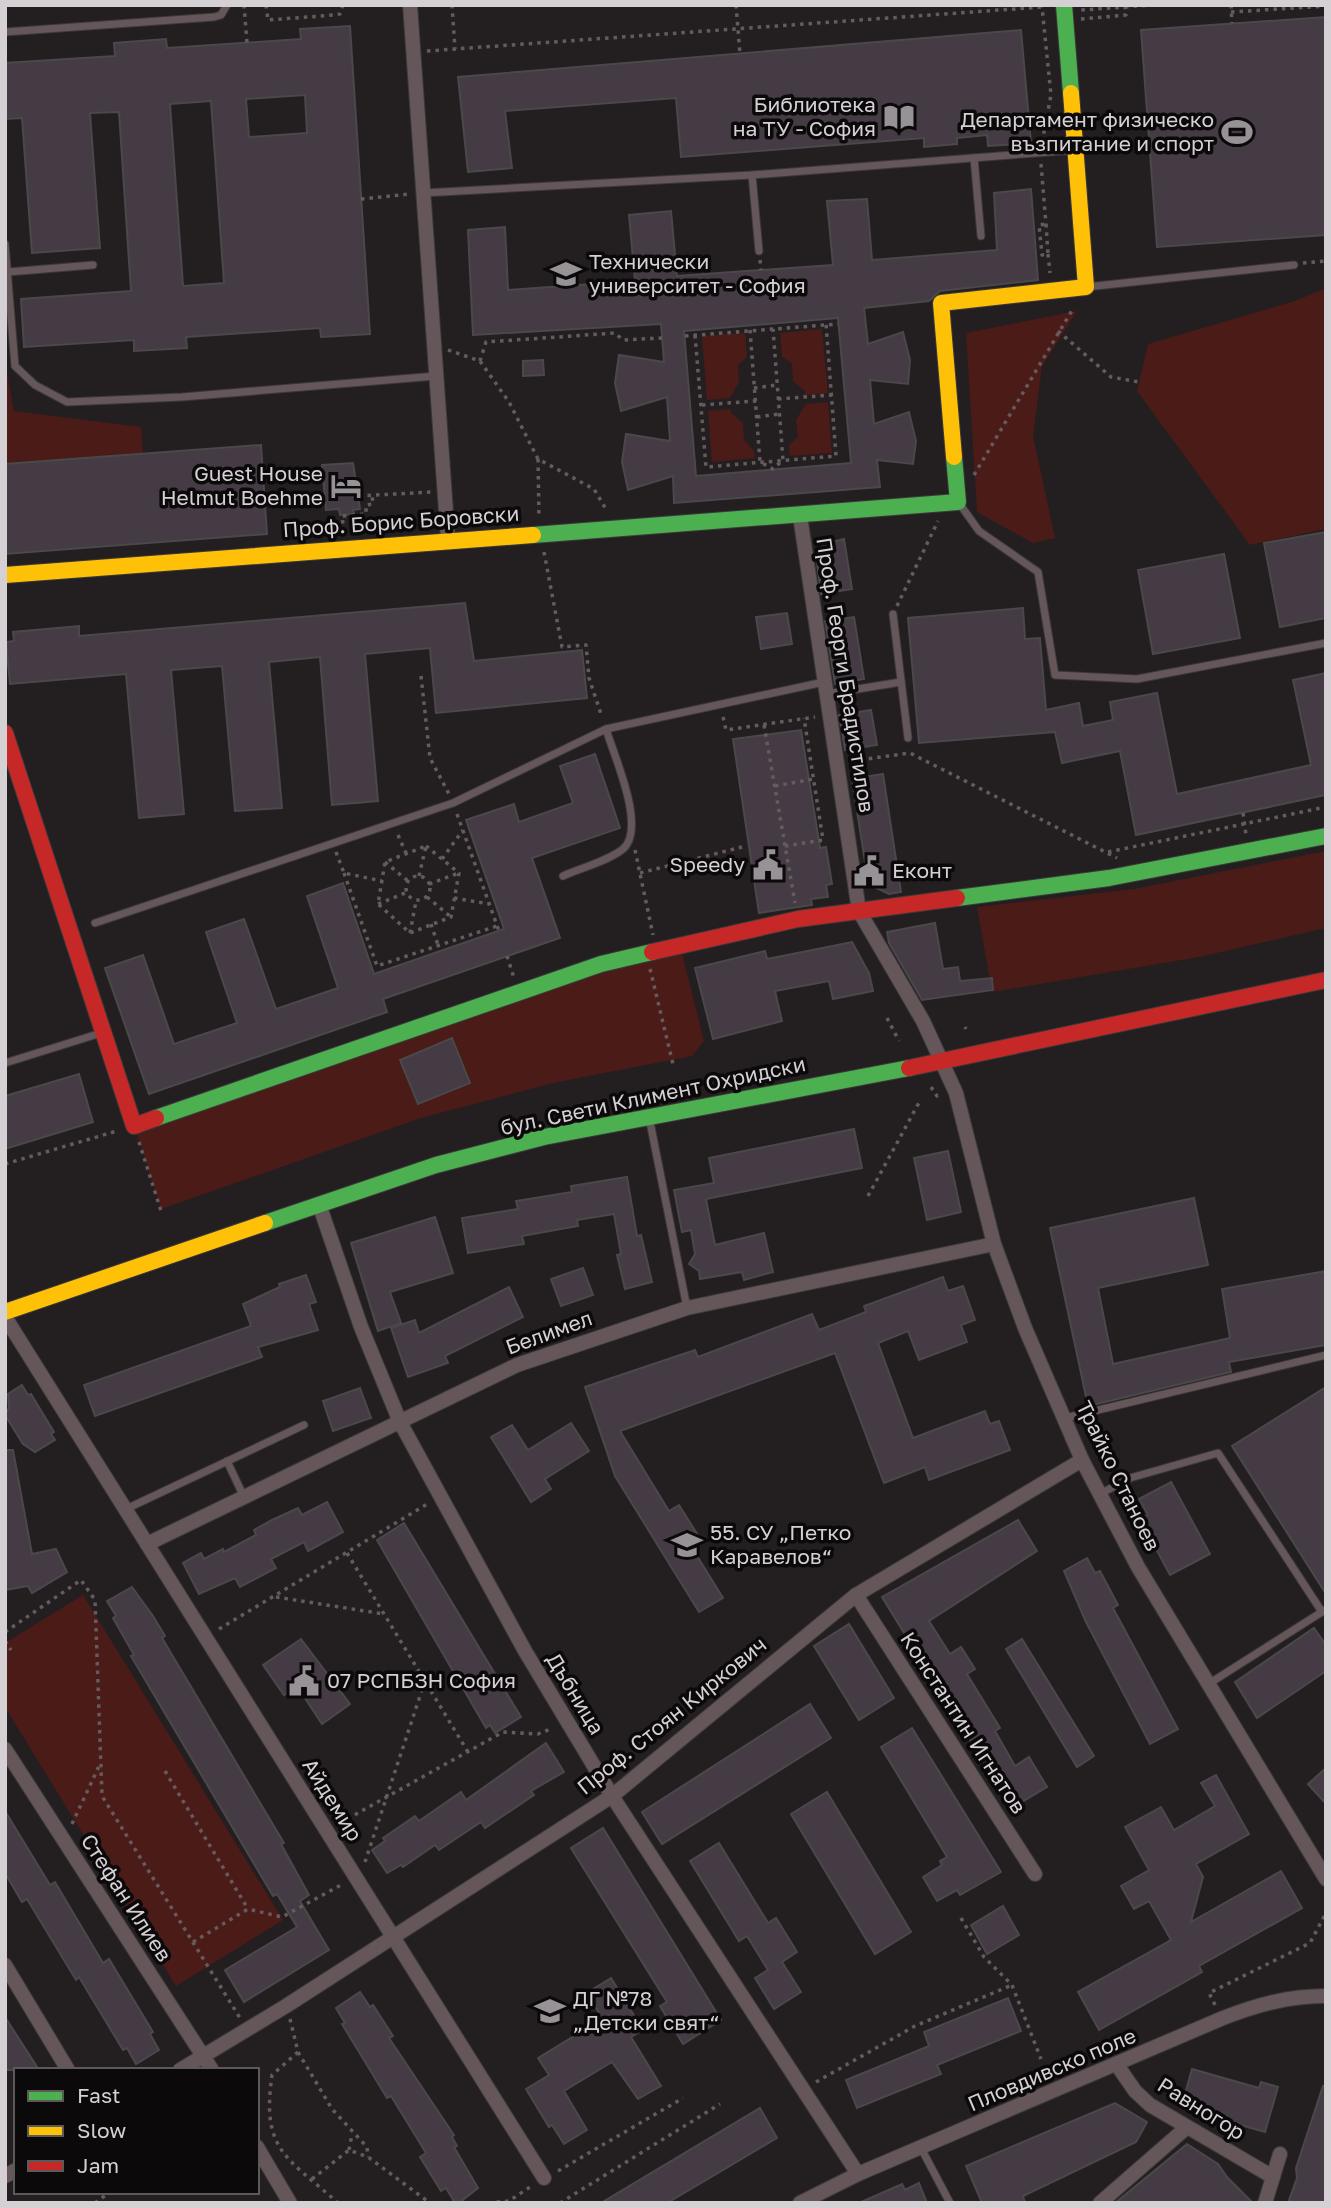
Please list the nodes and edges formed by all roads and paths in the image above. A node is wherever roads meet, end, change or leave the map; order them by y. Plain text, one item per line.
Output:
1 (227, 5) edge
2 (244, 5) edge
3 (266, 5) edge
4 (343, 5) edge
5 (410, 5) edge
6 (452, 5) edge
7 (736, 5) edge
8 (1151, 5) edge
9 (1231, 5) edge
10 (1042, 6) edge
11 (1326, 6) edge
12 (1125, 7) junction
13 (1065, 8) edge
14 (1231, 12) junction
15 (1096, 18) dead end
16 (1232, 23) dead end
17 (738, 27) junction
18 (5, 32) edge
19 (247, 43) dead end
20 (455, 49) junction
21 (415, 52) junction
22 (740, 54) dead end
23 (1075, 150) junction
24 (1040, 153) junction
25 (974, 158) junction
26 (752, 174) junction
27 (423, 193) junction
28 (361, 199) dead end
29 (1046, 224) junction
30 (981, 236) dead end
31 (5, 244) edge
32 (759, 251) dead end
33 (1326, 261) edge
34 (93, 265) dead end
35 (1294, 265) joint
36 (8, 272) junction
37 (1086, 287) junction
38 (826, 324) junction
39 (838, 324) dead end
40 (773, 329) junction
41 (750, 330) junction
42 (1058, 331) junction
43 (695, 335) junction
44 (685, 336) dead end
45 (662, 338) dead end
46 (434, 350) junction
47 (480, 361) junction
48 (436, 376) junction
49 (1139, 382) dead end
50 (777, 385) junction
51 (754, 388) junction
52 (832, 395) junction
53 (778, 400) junction
54 (756, 401) junction
55 (701, 405) junction
56 (779, 414) junction
57 (757, 417) junction
58 (538, 459) junction
59 (783, 460) junction
60 (761, 462) junction
61 (444, 491) junction
62 (372, 495) junction
63 (359, 496) dead end
64 (952, 503) junction
65 (800, 516) junction
66 (617, 527) junction
67 (540, 532) junction
68 (448, 540) junction
69 (345, 548) junction
70 (5, 575) edge
71 (893, 614) joint
72 (1326, 643) edge
73 (421, 676) dead end
74 (901, 682) junction
75 (825, 688) junction
76 (721, 704) junction
77 (829, 715) junction
78 (804, 718) junction
79 (764, 724) junction
80 (606, 729) junction
81 (5, 733) edge
82 (908, 738) dead end
83 (836, 763) junction
84 (814, 779) junction
85 (775, 786) junction
86 (453, 803) junction
87 (1326, 807) edge
88 (1242, 813) dead end
89 (393, 823) junction
90 (1244, 823) junction
91 (463, 830) junction
92 (632, 834) junction
93 (1326, 836) edge
94 (333, 843) junction
95 (426, 846) junction
96 (785, 846) junction
97 (742, 847) dead end
98 (1106, 852) junction
99 (406, 854) junction
100 (442, 859) junction
101 (385, 862) junction
102 (1144, 871) junction
103 (344, 873) junction
104 (459, 873) junction
105 (640, 873) junction
106 (418, 876) junction
107 (563, 876) dead end
108 (382, 881) junction
109 (408, 881) junction
110 (429, 884) junction
111 (406, 892) junction
112 (427, 897) junction
113 (454, 898) junction
114 (416, 901) junction
115 (378, 904) junction
116 (489, 904) junction
117 (859, 911) junction
118 (451, 917) junction
119 (797, 919) junction
120 (95, 923) dead end
121 (431, 924) junction
122 (410, 933) junction
123 (439, 946) junction
124 (651, 952) junction
125 (1326, 979) edge
126 (887, 1018) dead end
127 (103, 1032) junction
128 (899, 1041) dead end
129 (941, 1060) junction
130 (5, 1063) edge
131 (673, 1064) dead end
132 (931, 1087) dead end
133 (937, 1096) dead end
134 (921, 1099) dead end
135 (649, 1117) junction
136 (134, 1126) junction
137 (5, 1164) edge
138 (868, 1196) dead end
139 (319, 1204) junction
140 (162, 1214) dead end
141 (994, 1244) junction
142 (687, 1308) junction
143 (5, 1314) edge
144 (1326, 1355) edge
145 (1065, 1418) junction
146 (400, 1422) junction
147 (304, 1425) dead end
148 (1082, 1460) junction
149 (227, 1461) junction
150 (1100, 1494) junction
151 (441, 1496) junction
152 (244, 1497) junction
153 (125, 1510) junction
154 (147, 1544) junction
155 (347, 1552) junction
156 (856, 1595) junction
157 (274, 1597) junction
158 (1324, 1611) edge
159 (384, 1614) junction
160 (5, 1632) edge
161 (206, 1638) junction
162 (5, 1641) edge
163 (11, 1650) dead end
164 (425, 1681) junction
165 (1210, 1683) junction
166 (538, 1734) dead end
167 (5, 1749) edge
168 (468, 1752) junction
169 (101, 1762) junction
170 (165, 1771) dead end
171 (612, 1796) junction
172 (386, 1798) junction
173 (326, 1830) junction
174 (64, 1840) junction
175 (1035, 1874) dead end
176 (1326, 1879) edge
177 (359, 1882) junction
178 (248, 1909) junction
179 (1326, 1913) edge
180 (961, 1918) dead end
181 (393, 1937) junction
182 (192, 1942) junction
183 (5, 1965) edge
184 (1012, 1985) junction
185 (1326, 1996) edge
186 (286, 2006) junction
187 (1223, 2018) junction
188 (246, 2029) junction
189 (298, 2052) junction
190 (203, 2055) junction
191 (1041, 2059) dead end
192 (1117, 2066) junction
193 (67, 2068) edge
194 (183, 2068) edge
195 (211, 2068) edge
196 (804, 2089) junction
197 (683, 2098) dead end
198 (720, 2104) dead end
199 (1186, 2128) junction
200 (352, 2134) junction
201 (921, 2148) junction
202 (259, 2150) edge
203 (349, 2150) junction
204 (1280, 2154) dead end
205 (368, 2157) junction
206 (858, 2174) junction
207 (1273, 2177) junction
208 (312, 2179) junction
209 (544, 2179) junction
210 (290, 2203) edge
211 (338, 2203) edge
212 (430, 2203) edge
213 (488, 2203) edge
214 (560, 2203) edge
215 (800, 2203) edge
216 (950, 2203) edge
217 (1100, 2203) edge
218 (1265, 2203) edge

1 - 18 lane
2 - 19 path
3 - 4 path
5 - 21 street
6 - 20 path
7 - 17 path
8 - 12 path
9 - 14 path
10 - 17 path
10 - 24 path
11 - 14 path
12 - 13 path
12 - 15 path
13 - 23 street
14 - 16 path
17 - 20 path
17 - 22 path
20 - 21 path
21 - 27 street
23 - 24 lane
23 - 37 street
24 - 25 lane
24 - 29 path
25 - 26 lane
25 - 30 lane
26 - 27 lane
26 - 32 lane
27 - 28 path
27 - 46 street
29 - 29 path
31 - 36 lane
33 - 35 path
34 - 36 lane
35 - 37 lane
36 - 48 lane
37 - 42 path
37 - 64 street
38 - 39 path
38 - 40 path
38 - 52 path
40 - 41 path
40 - 50 path
41 - 43 path
41 - 51 path
42 - 49 path
42 - 64 path
43 - 44 path
43 - 55 path
45 - 47 path
46 - 47 path
46 - 48 street
47 - 58 path
48 - 61 street
50 - 51 path
50 - 53 path
51 - 54 path
52 - 53 path
52 - 59 path
53 - 56 path
54 - 55 path
54 - 57 path
55 - 60 path
56 - 57 path
56 - 59 path
57 - 60 path
58 - 66 path
58 - 67 path
59 - 60 path
59 - 60 path
61 - 62 path
61 - 68 street
62 - 63 path
62 - 69 path
64 - 65 street, Проф. Георги Брадистилов
64 - 71 path
64 - 72 lane
65 - 66 street, Проф. Борис Боровски
65 - 75 street, Проф. Георги Брадистилов
66 - 67 street, Проф. Борис Боровски
67 - 68 street, Проф. Борис Боровски
67 - 80 path
68 - 69 street, Проф. Борис Боровски
69 - 70 street, Проф. Борис Боровски
71 - 74 lane
73 - 86 path
74 - 75 lane
74 - 82 lane
75 - 76 lane
75 - 77 street, Проф. Георги Брадистилов
76 - 79 path
76 - 80 lane
77 - 78 path
77 - 83 street, Проф. Георги Брадистилов
78 - 79 path
78 - 84 path
79 - 85 path
80 - 86 lane
80 - 92 lane
81 - 127 street
83 - 98 path
83 - 117 street, Проф. Георги Брадистилов
84 - 85 path
84 - 96 path
85 - 96 path
86 - 89 lane
86 - 91 path
87 - 90 path
88 - 90 path
89 - 94 lane
89 - 99 path
90 - 98 path
91 - 100 path
91 - 116 path
92 - 105 path
92 - 107 lane
93 - 102 street
94 - 103 path
94 - 120 lane
95 - 99 path
95 - 100 path
95 - 106 path
96 - 119 path
97 - 105 path
98 - 102 path
99 - 101 path
100 - 104 path
101 - 108 path
101 - 109 path
102 - 117 street
103 - 108 path
103 - 123 path
104 - 110 path
104 - 113 path
105 - 124 path
106 - 109 path
106 - 110 path
108 - 115 path
109 - 111 path
110 - 112 path
111 - 114 path
111 - 115 path
112 - 114 path
112 - 118 path
113 - 116 path
113 - 118 path
114 - 122 path
115 - 122 path
116 - 123 path
117 - 119 street
117 - 129 street, Проф. Георги Брадистилов
118 - 121 path
119 - 124 street
121 - 122 path
121 - 123 path
124 - 131 path
124 - 136 street
125 - 129 street, бул. Свети Климент Охридски
126 - 128 path
127 - 130 lane
127 - 136 street
129 - 135 street, бул. Свети Климент Охридски
129 - 141 street, Трайко Станоев
132 - 133 path
134 - 138 path
135 - 139 street, бул. Свети Климент Охридски
135 - 142 lane
136 - 137 path
136 - 140 path
139 - 143 street, бул. Свети Климент Охридски
139 - 146 street, Дъбница
141 - 142 street, Белимел
141 - 145 street, Трайко Станоев
142 - 146 street, Белимел
143 - 153 street, Айдемир
144 - 145 lane
145 - 148 street, Трайко Станоев
146 - 151 street, Дъбница
146 - 152 street, Белимел
147 - 149 lane
148 - 150 street, Трайко Станоев
148 - 156 street, Проф. Стоян Киркович
149 - 152 lane
149 - 153 lane
150 - 158 lane
150 - 165 street, Трайко Станоев
151 - 155 path
151 - 171 street, Дъбница
152 - 154 street, Белимел
153 - 154 street, Айдемир
154 - 161 street, Айдемир
155 - 157 path
155 - 159 path
156 - 171 street, Проф. Стоян Киркович
156 - 175 street, Константин Игнатов
157 - 159 path
157 - 161 path
158 - 165 lane
159 - 164 path
160 - 169 path
161 - 173 street, Айдемир
162 - 163 path
164 - 168 path
164 - 172 path
165 - 176 street, Трайко Станоев
166 - 168 path
167 - 174 street, Стефан Илиев
168 - 172 path
169 - 174 path
169 - 182 path
170 - 178 path
171 - 181 street, Проф. Стоян Киркович
171 - 196 street, Дъбница
172 - 173 path
172 - 177 path
173 - 177 street, Айдемир
174 - 190 street, Стефан Илиев
177 - 178 path
177 - 181 street, Айдемир
178 - 182 path
179 - 187 path
180 - 184 path
181 - 186 street, Проф. Стоян Киркович
181 - 209 street, Айдемир
182 - 188 path
183 - 193 street
184 - 191 path
184 - 196 path
185 - 187 street, Пловдивско поле
186 - 188 street, Проф. Стоян Киркович
186 - 189 path
187 - 192 street, Пловдивско поле
188 - 190 street, Проф. Стоян Киркович
189 - 200 path
189 - 208 path
190 - 194 street, Проф. Стоян Киркович
190 - 195 street, Стефан Илиев
192 - 199 street, Равногор
192 - 201 street, Пловдивско поле
196 - 206 street, Дъбница
197 - 209 path
198 - 214 path
199 - 207 street, Равногор
199 - 217 street
200 - 203 path
200 - 205 path
201 - 206 street, Пловдивско поле
201 - 216 lane
202 - 210 street
203 - 205 path
203 - 208 path
204 - 207 street
205 - 212 path
206 - 215 street, Пловдивско поле
207 - 218 street
208 - 211 path
209 - 213 path

